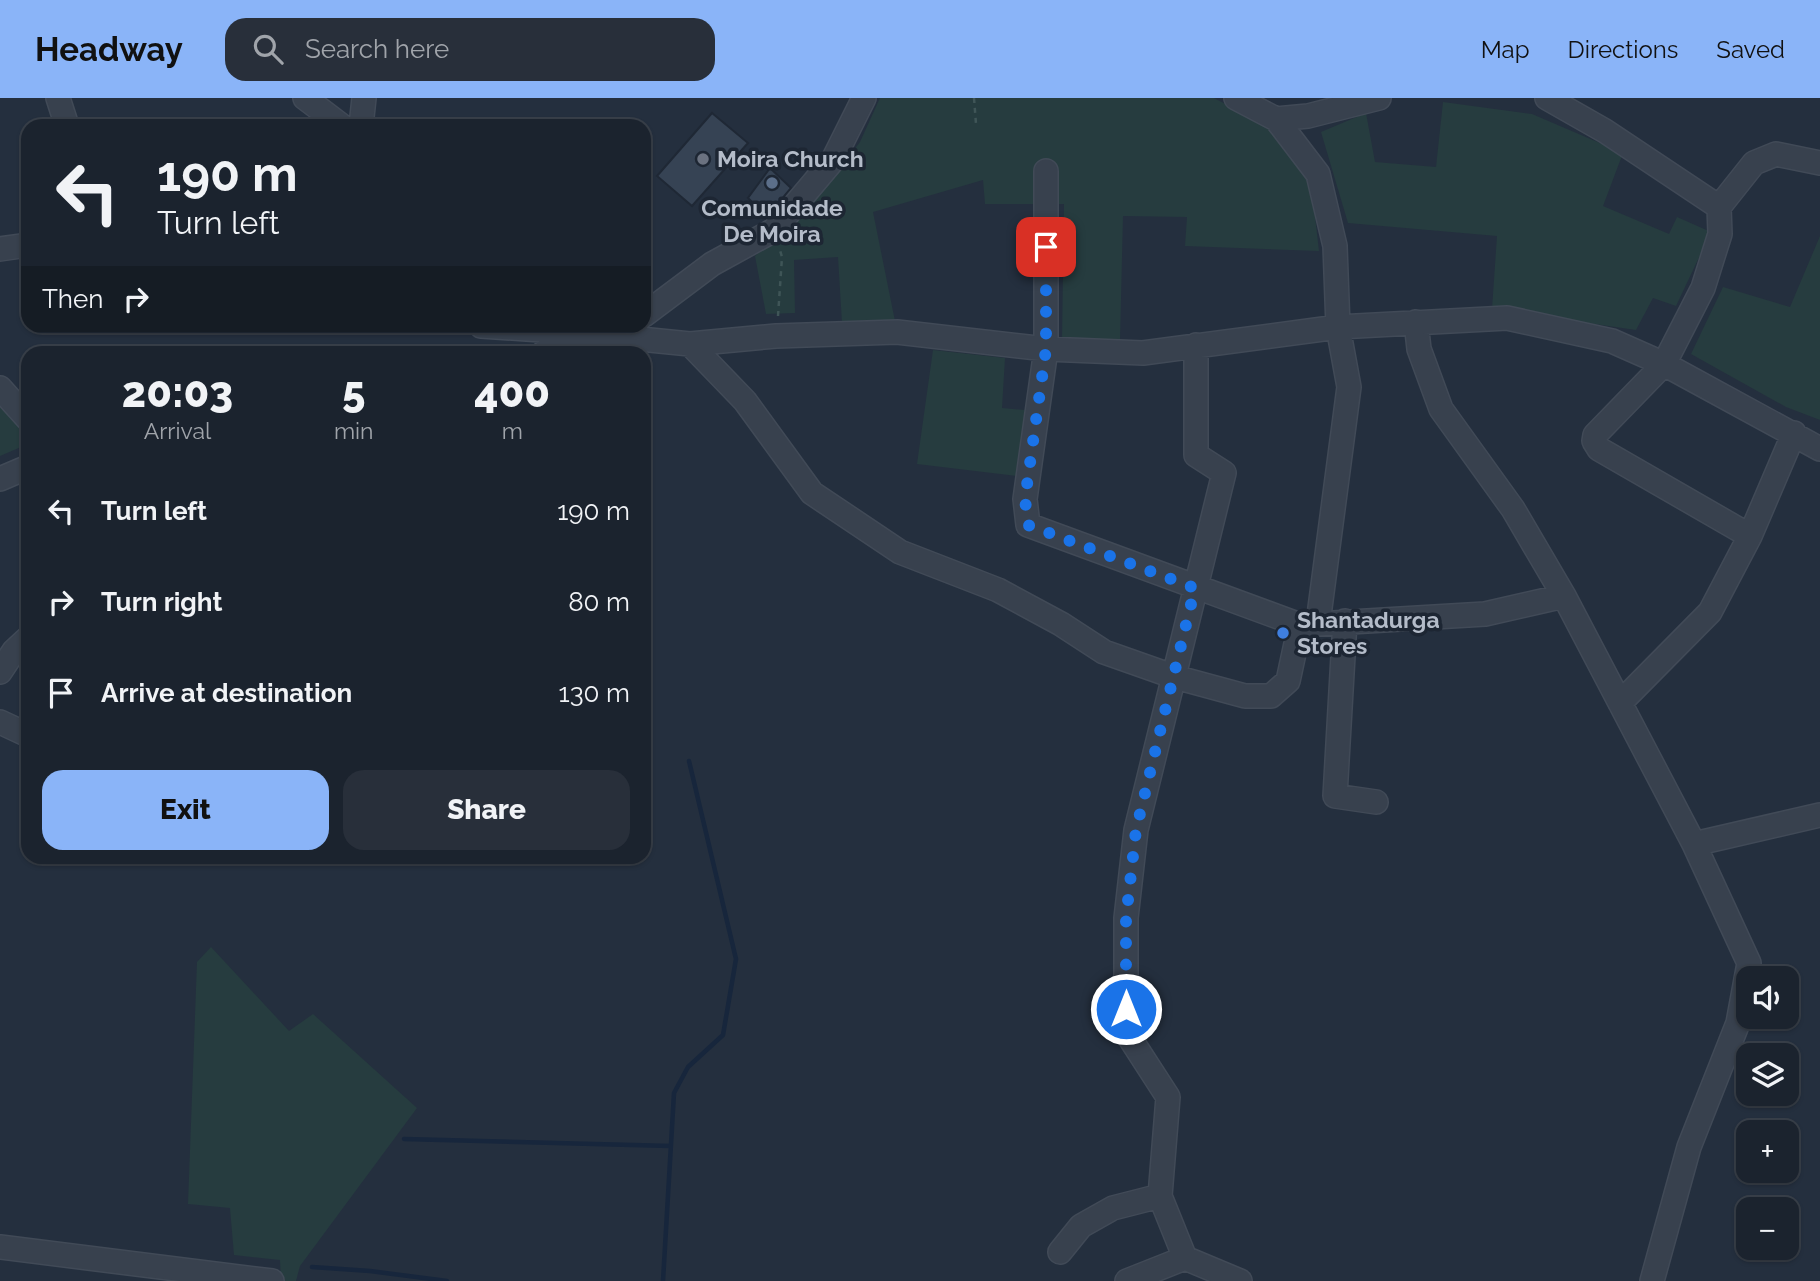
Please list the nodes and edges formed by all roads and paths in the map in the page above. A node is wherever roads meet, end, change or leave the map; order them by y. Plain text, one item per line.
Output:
1 (58, 98) edge
2 (305, 98) edge
3 (364, 98) edge
4 (864, 98) edge
5 (974, 98) edge
6 (1236, 98) edge
7 (1379, 98) edge
8 (1547, 98) edge
9 (65, 119) edge
10 (333, 119) edge
11 (362, 119) edge
12 (1276, 119) junction
13 (975, 124) dead end
14 (1820, 163) edge
15 (1046, 171) dead end
16 (1719, 207) junction
17 (774, 230) junction
18 (21, 246) edge
19 (0, 249) edge
20 (651, 310) edge
21 (1416, 322) junction
22 (1338, 327) junction
23 (563, 333) edge
24 (628, 333) edge
25 (776, 337) junction
26 (690, 344) junction
27 (1196, 345) junction
28 (550, 346) edge
29 (1046, 349) junction
30 (1664, 364) junction
31 (0, 388) edge
32 (21, 411) edge
33 (1794, 433) junction
34 (1820, 449) edge
35 (21, 470) edge
36 (0, 479) edge
37 (1749, 536) junction
38 (1195, 588) junction
39 (1564, 596) junction
40 (1345, 621) junction
41 (1309, 624) junction
42 (21, 644) edge
43 (0, 672) edge
44 (1175, 677) junction
45 (1620, 703) junction
46 (0, 722) edge
47 (21, 732) edge
48 (1376, 802) dead end
49 (1820, 815) edge
50 (1694, 844) junction
51 (1160, 1196) junction
52 (0, 1247) edge
53 (1060, 1252) dead end
54 (1185, 1258) junction
55 (272, 1281) edge
56 (1127, 1281) edge
57 (1240, 1281) edge
58 (1652, 1281) edge

1 - 9 street
2 - 10 street
3 - 11 street
4 - 17 street
5 - 13 path
6 - 12 street
7 - 12 street
8 - 16 street
12 - 22 street
14 - 16 street
15 - 29 street
16 - 30 street
17 - 20 street
17 - 25 path
18 - 19 street
21 - 22 street
21 - 30 street
21 - 39 street
22 - 27 street
22 - 41 street
23 - 28 street
24 - 26 street
25 - 26 street
25 - 29 street
26 - 44 street
27 - 29 street
27 - 38 street
29 - 38 street
30 - 33 street
30 - 37 street
31 - 32 street
33 - 34 street
33 - 37 street
35 - 36 street
37 - 45 street
38 - 41 street
38 - 44 street
39 - 40 street
39 - 45 street
40 - 41 street
40 - 48 street
41 - 44 street
42 - 43 street
44 - 51 street
45 - 50 street
46 - 47 street
49 - 50 street
50 - 58 street
51 - 53 street
51 - 54 street
52 - 55 street
54 - 56 street
54 - 57 street

